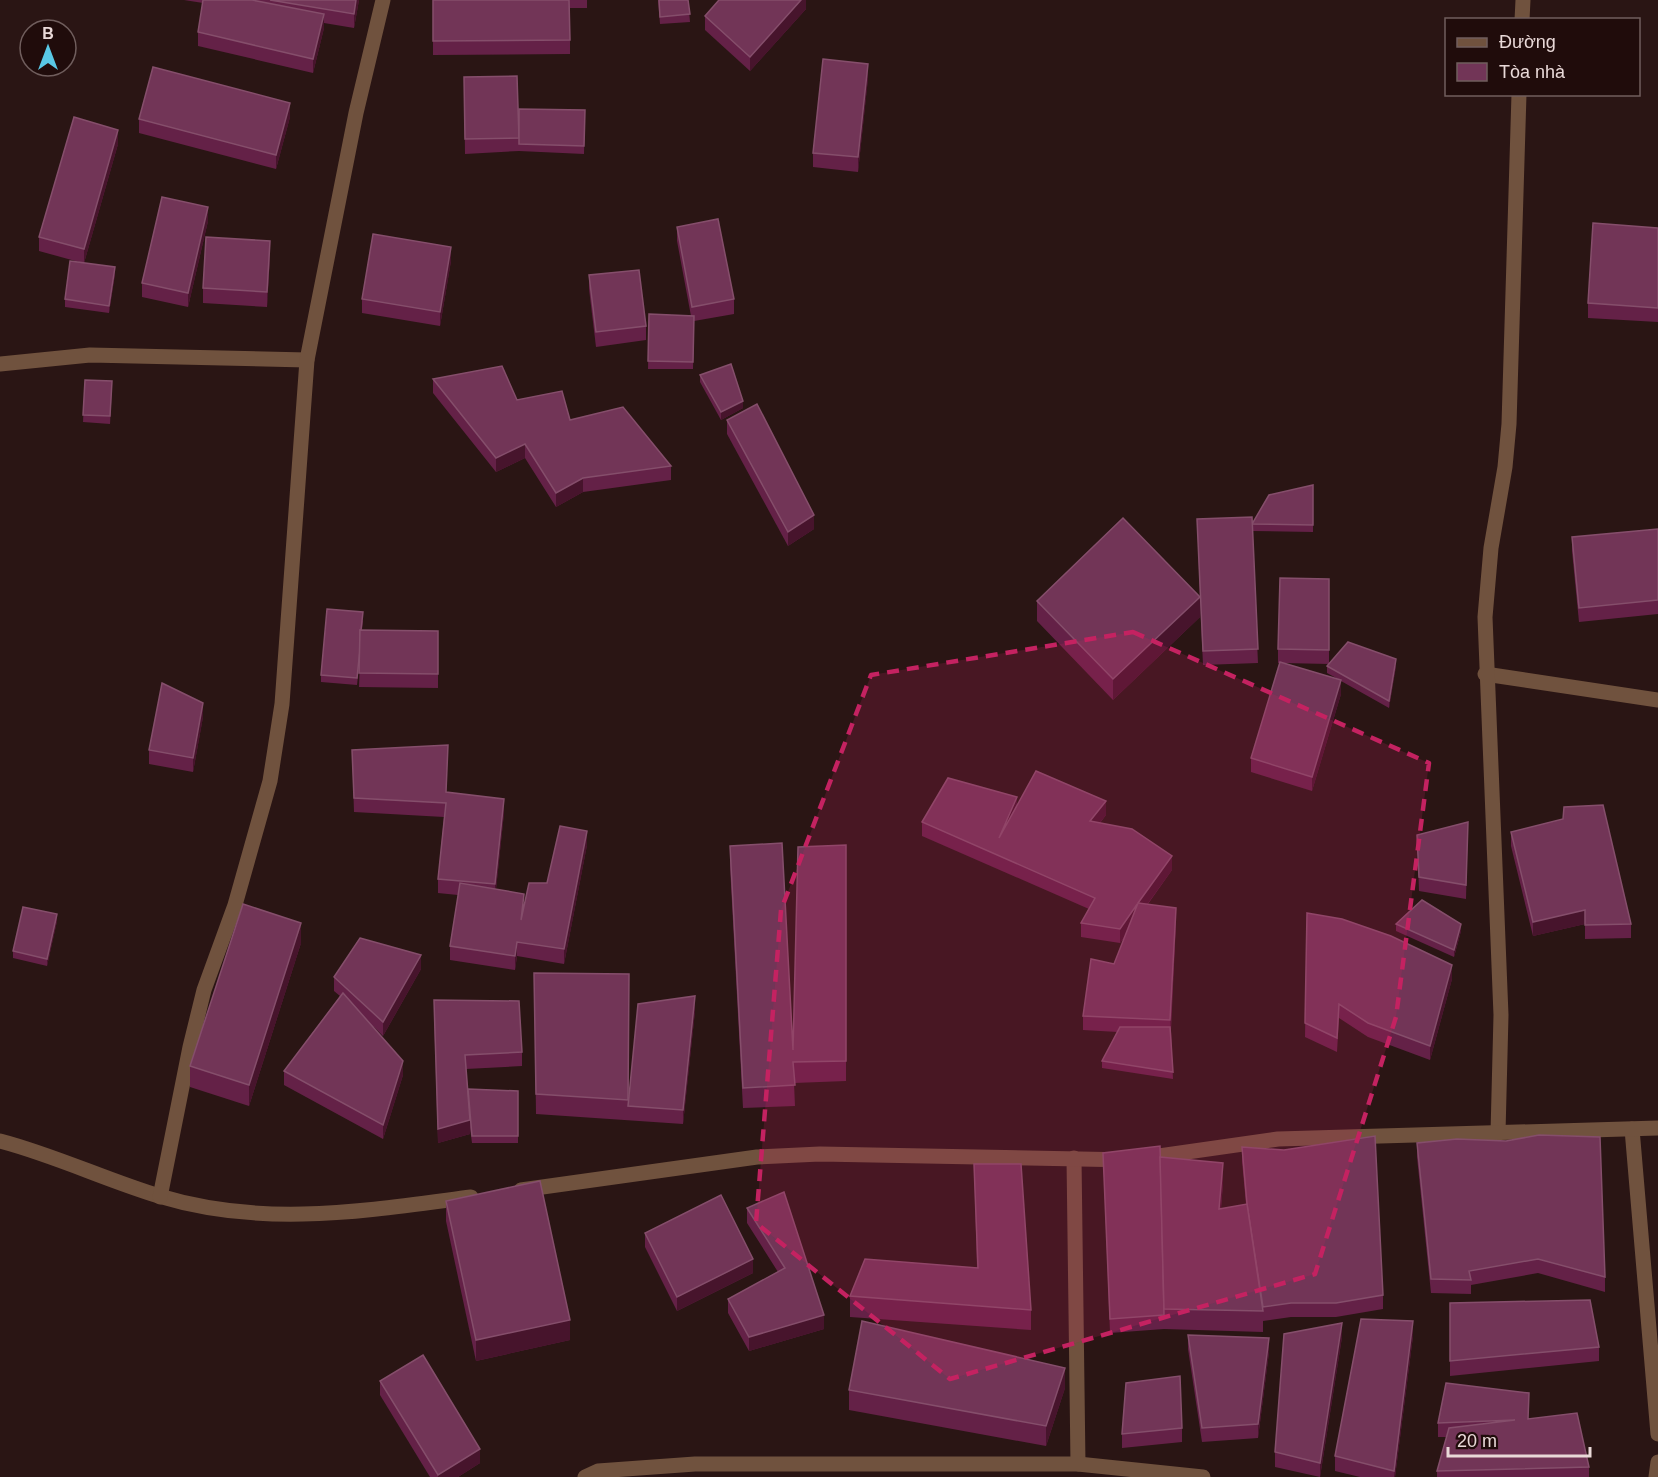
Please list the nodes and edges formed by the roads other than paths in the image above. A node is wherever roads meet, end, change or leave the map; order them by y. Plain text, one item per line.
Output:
1 (383, 0) edge
2 (1523, 0) edge
3 (1522, 18) edge
4 (1519, 96) edge
5 (307, 360) junction
6 (0, 364) edge
7 (1485, 674) junction
8 (1658, 700) edge
9 (1658, 1128) edge
10 (1632, 1129) junction
11 (1498, 1133) junction
12 (0, 1141) edge
13 (1074, 1158) junction
14 (510, 1191) edge
15 (487, 1194) edge
16 (160, 1197) junction
17 (1658, 1434) edge
18 (1658, 1462) edge
19 (1078, 1464) junction
20 (585, 1477) edge
21 (1203, 1477) edge
22 (1656, 1477) edge

1 - 5 street
2 - 3 street
4 - 7 street
5 - 6 street
5 - 16 street
7 - 8 street
7 - 11 street
9 - 10 street
10 - 11 street
10 - 17 street
11 - 13 street
12 - 16 street
13 - 14 street
13 - 19 street
15 - 16 street
18 - 22 street
19 - 20 street
19 - 21 street

